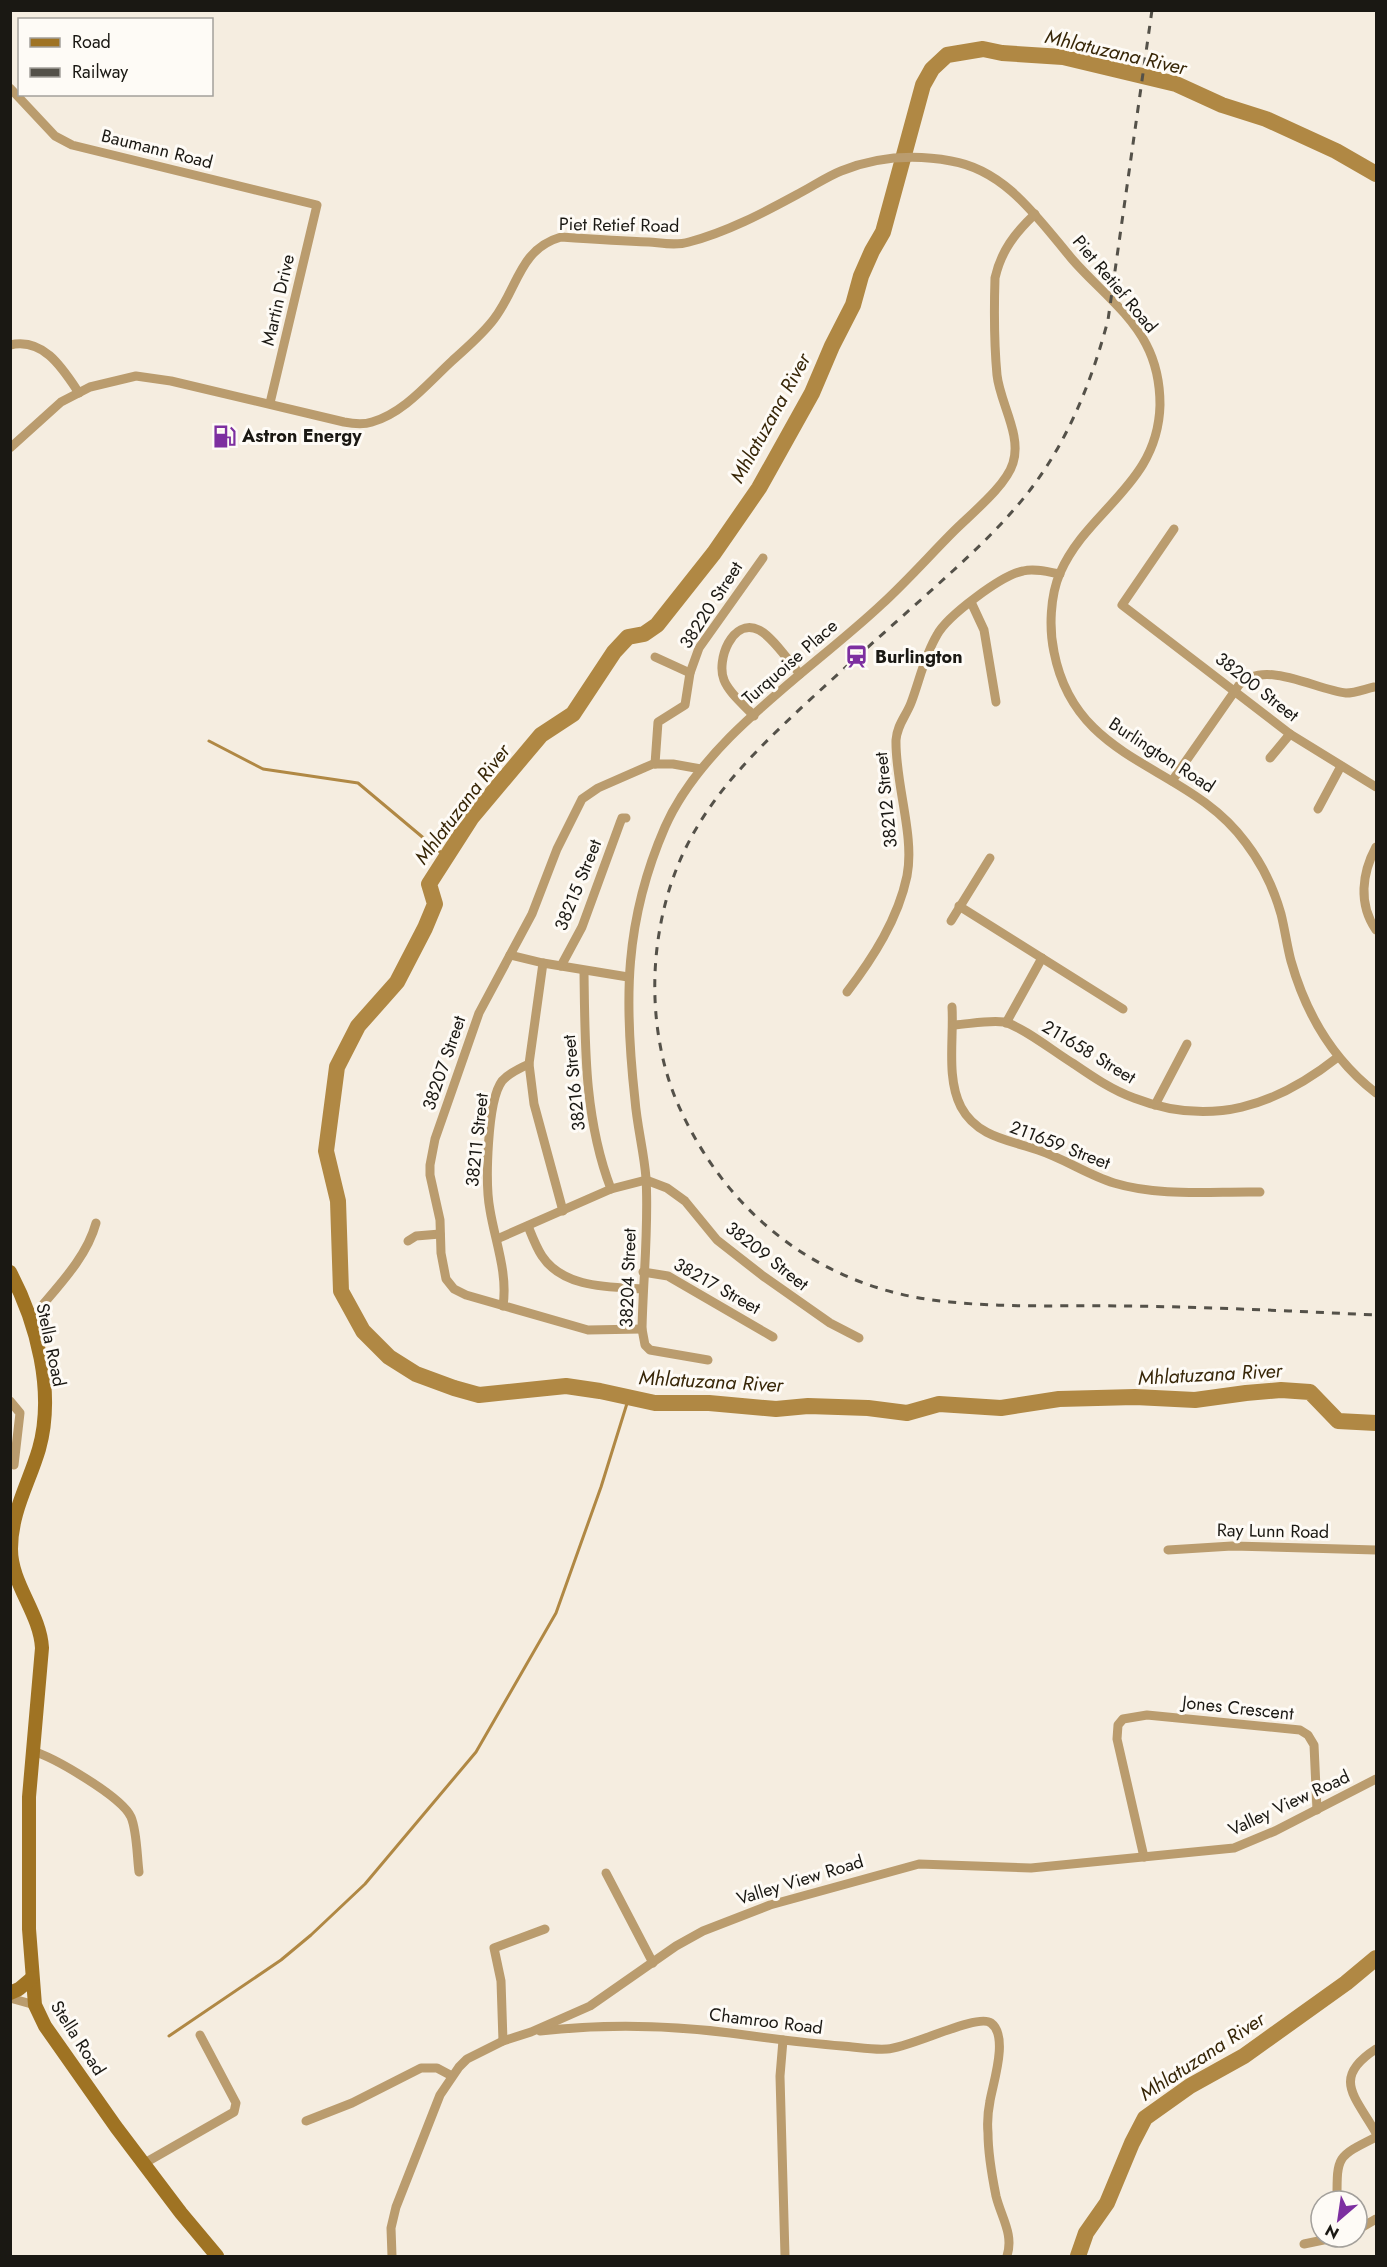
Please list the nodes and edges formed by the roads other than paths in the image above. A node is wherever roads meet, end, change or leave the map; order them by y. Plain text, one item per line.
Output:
1 (10, 88) edge
2 (317, 205) joint
3 (1035, 214) junction
4 (10, 345) edge
5 (79, 393) junction
6 (270, 403) junction
7 (1156, 436) joint
8 (10, 448) edge
9 (1174, 529) dead end
10 (763, 558) dead end
11 (1059, 574) junction
12 (971, 602) junction
13 (655, 657) dead end
14 (690, 673) junction
15 (800, 674) junction
16 (1374, 687) dead end
17 (1235, 691) junction
18 (996, 702) dead end
19 (754, 716) junction
20 (1290, 734) junction
21 (1270, 758) dead end
22 (655, 764) junction
23 (1341, 766) junction
24 (700, 769) junction
25 (1172, 781) junction
26 (1377, 787) edge
27 (1317, 809) dead end
28 (626, 818) dead end
29 (1377, 847) edge
30 (990, 858) dead end
31 (959, 906) junction
32 (951, 921) dead end
33 (1377, 930) edge
34 (510, 955) junction
35 (1042, 958) junction
36 (543, 963) junction
37 (561, 966) junction
38 (584, 971) junction
39 (628, 976) junction
40 (847, 992) dead end
41 (952, 1007) dead end
42 (1123, 1009) dead end
43 (1006, 1023) junction
44 (954, 1025) junction
45 (1187, 1044) dead end
46 (1338, 1057) junction
47 (529, 1064) junction
48 (1377, 1093) edge
49 (1155, 1105) junction
50 (646, 1180) junction
51 (611, 1189) junction
52 (1260, 1192) dead end
53 (563, 1211) junction
54 (96, 1223) dead end
55 (528, 1226) junction
56 (440, 1234) junction
57 (497, 1239) junction
58 (408, 1241) dead end
59 (10, 1272) edge
60 (643, 1272) junction
61 (643, 1289) junction
62 (503, 1305) junction
63 (30, 1320) junction
64 (642, 1329) junction
65 (772, 1337) dead end
66 (860, 1338) dead end
67 (708, 1360) dead end
68 (10, 1401) edge
69 (12, 1465) edge
70 (33, 1465) junction
71 (1168, 1550) dead end
72 (1377, 1550) edge
73 (12, 1564) edge
74 (32, 1751) junction
75 (1377, 1779) edge
76 (1317, 1810) junction
77 (1144, 1857) junction
78 (138, 1872) dead end
79 (606, 1874) dead end
80 (545, 1929) dead end
81 (652, 1963) junction
82 (32, 1978) junction
83 (10, 1993) edge
84 (10, 1998) edge
85 (34, 2005) junction
86 (531, 2032) junction
87 (200, 2035) dead end
88 (783, 2040) junction
89 (503, 2042) junction
90 (1377, 2049) edge
91 (452, 2076) junction
92 (306, 2121) dead end
93 (1377, 2135) edge
94 (143, 2164) junction
95 (1337, 2189) edge
96 (1309, 2243) edge
97 (1304, 2244) dead end
98 (217, 2256) edge
99 (392, 2256) edge
100 (785, 2256) edge
101 (1007, 2256) edge

1 - 2 street, Baumann Road
2 - 6 street, Martin Drive
3 - 6 street, Piet Retief Road
3 - 7 street, Piet Retief Road
3 - 15 street, Turquoise Place
4 - 5 street
5 - 6 street, Piet Retief Road
5 - 8 street, Piet Retief Road
7 - 11 street, Burlington Road
9 - 17 street, 38200 Street
10 - 14 street, 38220 Street
11 - 12 street, 38212 Street
11 - 25 street, Burlington Road
12 - 18 street
12 - 40 street, 38212 Street
13 - 14 street
14 - 22 street, 38220 Street
15 - 19 street, Turquoise Place
15 - 19 street
16 - 17 street
17 - 20 street, 38200 Street
17 - 25 street
19 - 24 street, Turquoise Place
20 - 21 street
20 - 23 street, 38200 Street
22 - 24 street, 38207 Street
22 - 34 street, 38207 Street
23 - 26 street, 38200 Street
23 - 27 street
24 - 39 street, Turquoise Place
25 - 46 street, Burlington Road
28 - 37 street, 38215 Street
29 - 33 street
30 - 31 street
31 - 32 street
31 - 35 street
34 - 36 street
34 - 56 street, 38207 Street
35 - 42 street
35 - 43 street
36 - 37 street
36 - 47 street
37 - 38 street
38 - 39 street
38 - 51 street, 38216 Street
39 - 50 street, Turquoise Place
41 - 44 street, 211659 Street
43 - 44 street
43 - 49 street, 211658 Street
44 - 52 street, 211659 Street
45 - 49 street
46 - 48 street, Burlington Road
46 - 49 street, 211658 Street
47 - 53 street
47 - 57 street, 38211 Street
50 - 51 street
50 - 60 street, 38204 Street
50 - 66 street, 38209 Street
51 - 53 street
53 - 55 street
54 - 63 street
55 - 57 street
55 - 61 street
56 - 58 street
56 - 62 street, 38207 Street
57 - 62 street, 38211 Street
59 - 63 main road, Stella Road
60 - 61 street, 38204 Street
60 - 65 street, 38217 Street
61 - 64 street, 38204 Street
62 - 64 street, 38207 Street
63 - 70 main road, Stella Road
64 - 67 street, 38204 Street
68 - 69 street
69 - 70 street
70 - 73 main road, Stella Road
71 - 72 street, Ray Lunn Road
73 - 74 main road, Stella Road
74 - 78 street
74 - 82 main road, Stella Road
75 - 76 street, Valley View Road
76 - 77 street, Valley View Road
76 - 77 street, Jones Crescent
77 - 81 street, Valley View Road
79 - 81 street
80 - 89 street
81 - 86 street, Valley View Road
82 - 83 main road
82 - 85 main road, Stella Road
84 - 85 street
85 - 94 main road, Stella Road
86 - 88 street, Chamroo Road
86 - 89 street, Valley View Road
87 - 94 street
88 - 100 street
88 - 101 street, Chamroo Road
89 - 91 street, Valley View Road
90 - 93 street
91 - 92 street
91 - 99 street, Valley View Road
93 - 95 street
94 - 98 main road, Stella Road
96 - 97 street

